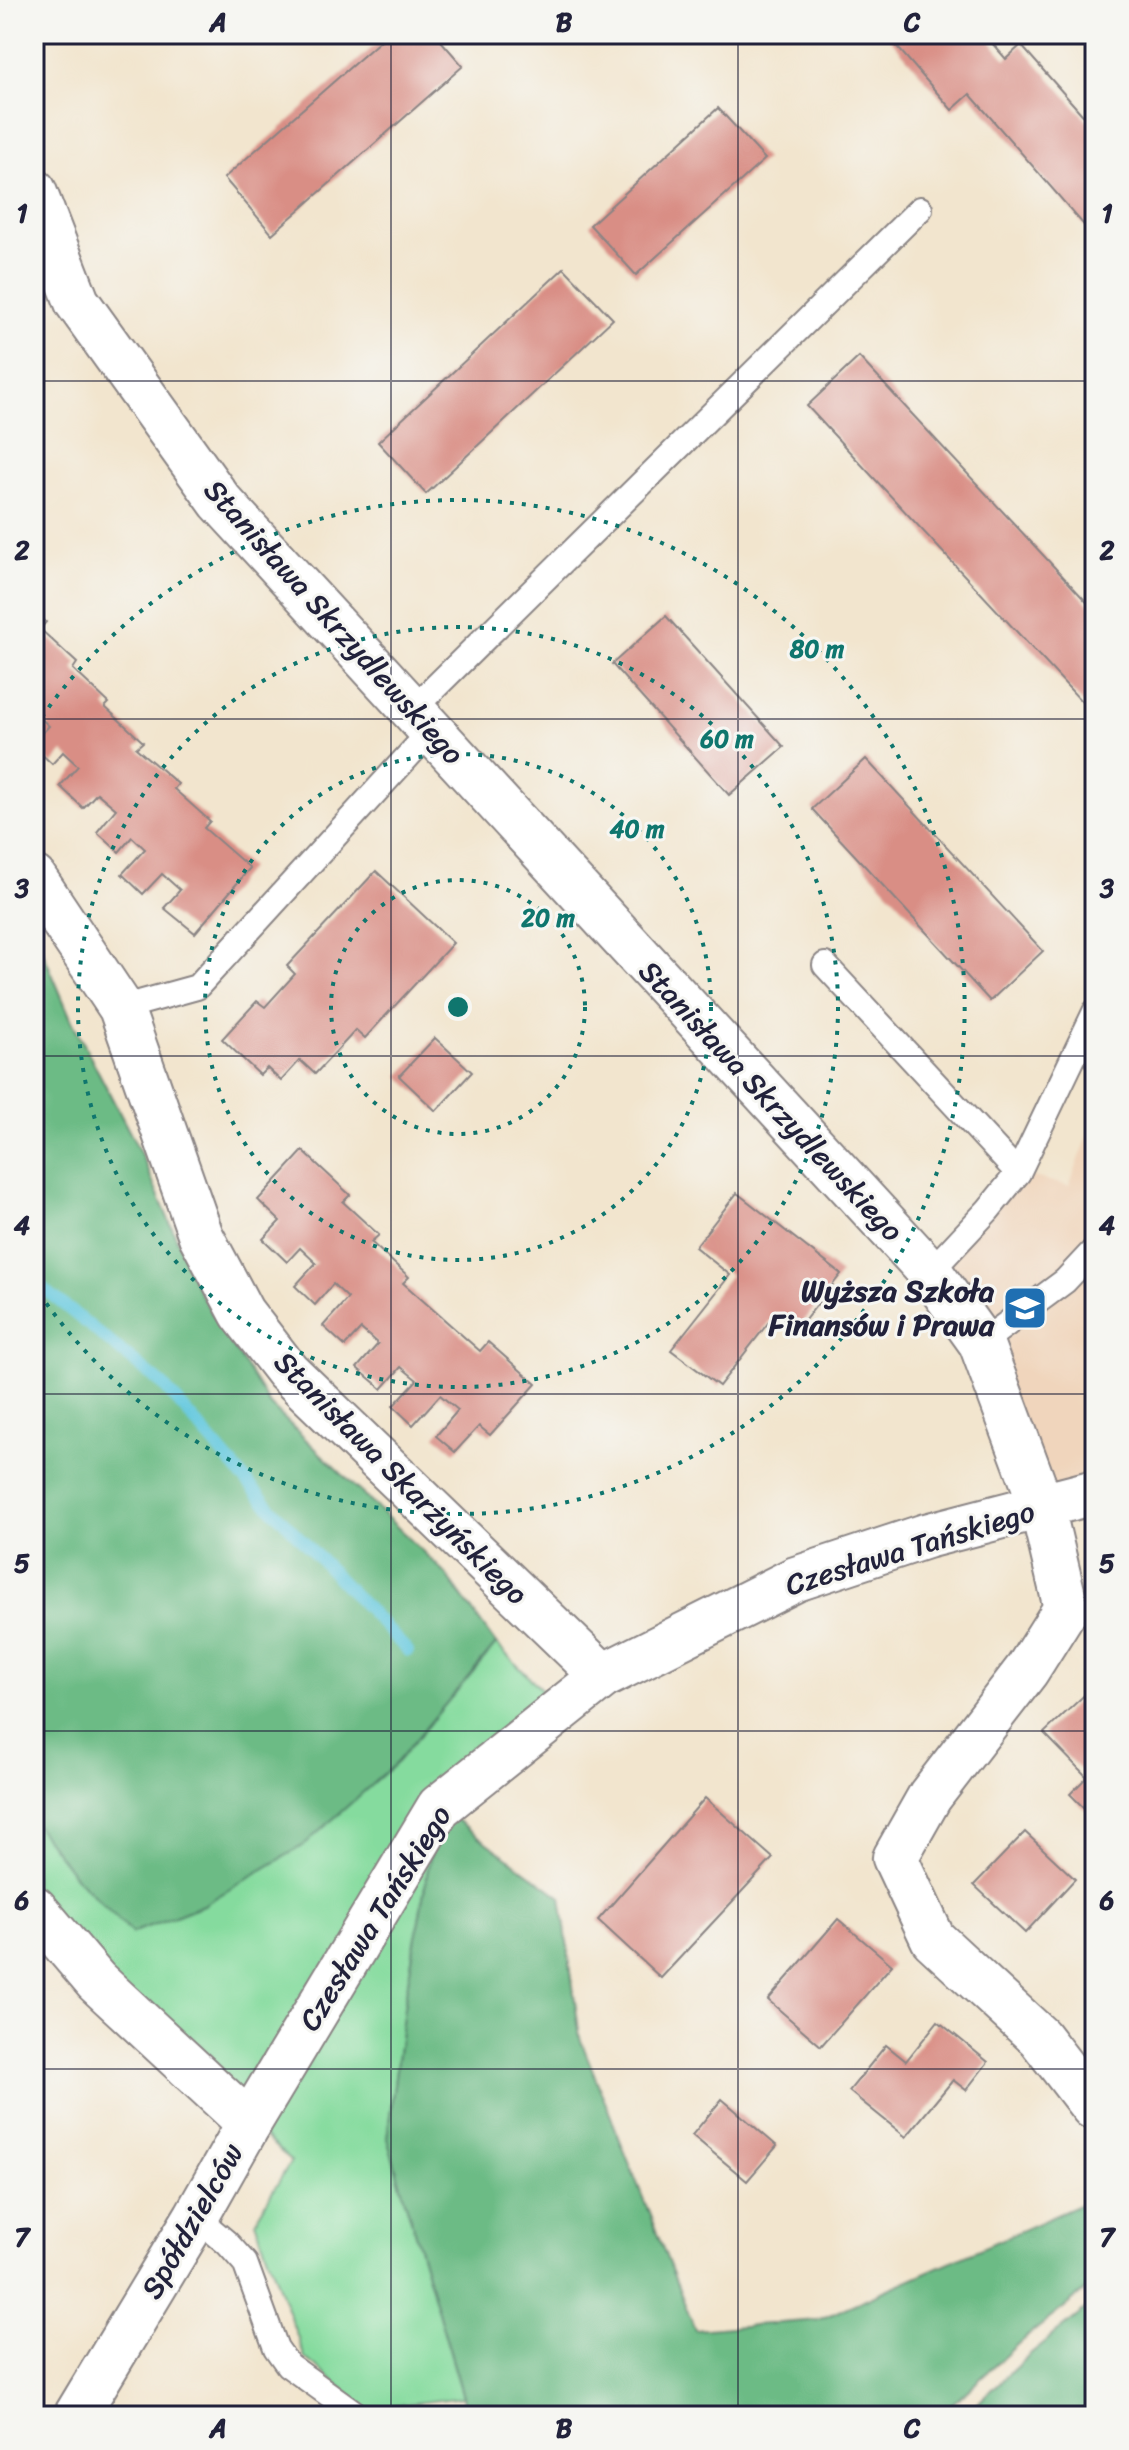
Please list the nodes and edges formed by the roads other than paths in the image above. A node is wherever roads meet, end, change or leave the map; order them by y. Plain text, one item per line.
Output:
1 (34, 191) edge
2 (920, 209) dead end
3 (422, 721) junction
4 (34, 878) edge
5 (825, 965) dead end
6 (121, 1008) junction
7 (1095, 1012) edge
8 (1018, 1173) junction
9 (1095, 1249) edge
10 (930, 1272) junction
11 (981, 1343) junction
12 (1095, 1492) edge
13 (1042, 1507) junction
14 (603, 1676) junction
15 (34, 1908) edge
16 (1093, 2107) edge
17 (249, 2123) junction
18 (196, 2217) junction
19 (89, 2410) edge
20 (359, 2416) edge

1 - 3 street, Stanisława Skrzydlewskiego
2 - 3 lane
3 - 6 lane
3 - 10 street, Stanisława Skrzydlewskiego
4 - 6 street, Stanisława Skarżyńskiego
5 - 8 lane
6 - 14 street, Stanisława Skarżyńskiego
7 - 8 lane
8 - 10 lane
9 - 11 lane
10 - 11 street, Stanisława Skrzydlewskiego
11 - 13 street, Stanisława Skrzydlewskiego
12 - 13 street, Czesława Tańskiego
13 - 14 street, Czesława Tańskiego
13 - 16 street, Stanisława Skrzydlewskiego
14 - 17 street, Czesława Tańskiego
15 - 17 street, Spółdzielców
17 - 18 street, Spółdzielców
18 - 19 street, Spółdzielców
18 - 20 lane

